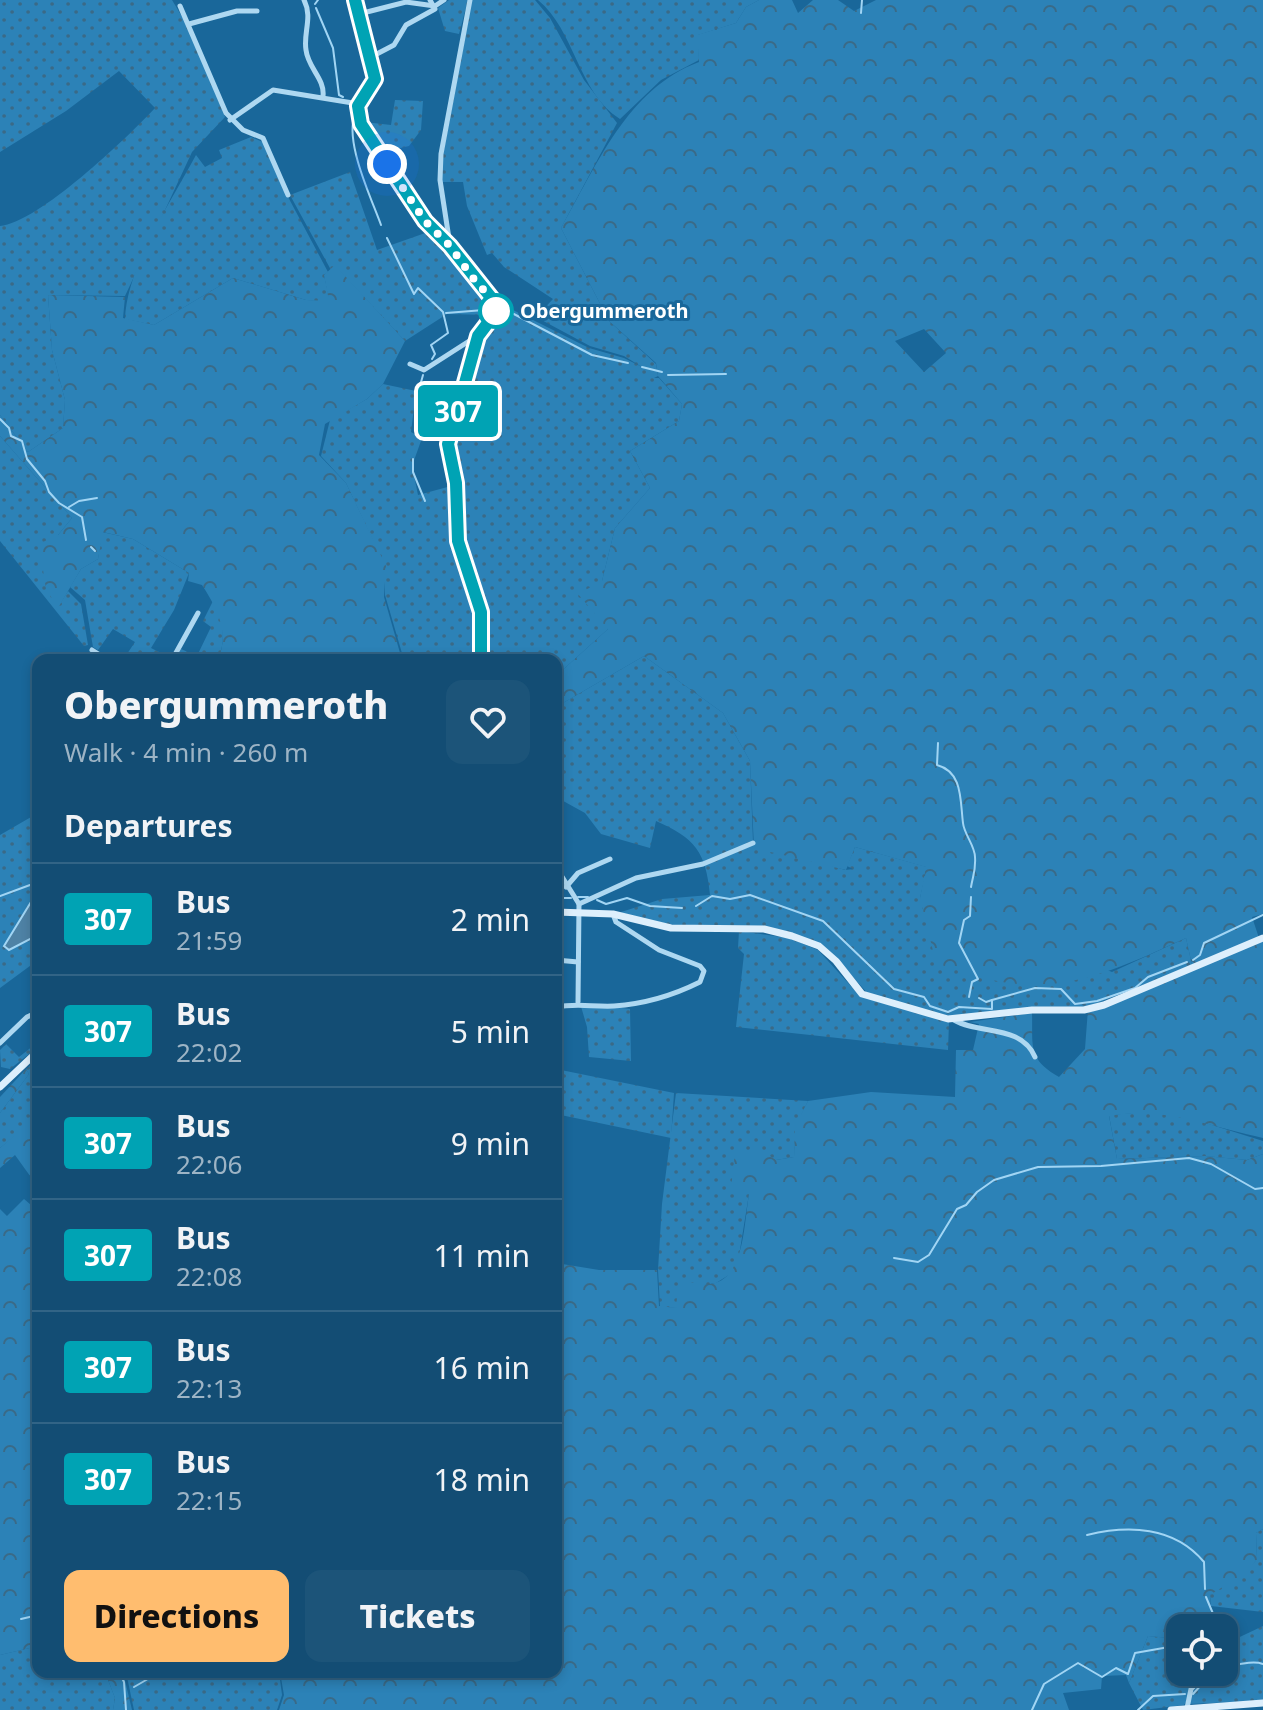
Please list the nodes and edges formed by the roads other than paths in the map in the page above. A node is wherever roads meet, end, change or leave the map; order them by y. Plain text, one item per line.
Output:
1 (304, 0) edge
2 (355, 0) edge
3 (444, 0) edge
4 (470, 0) edge
5 (433, 3) edge
6 (180, 6) dead end
7 (257, 11) dead end
8 (359, 14) junction
9 (189, 24) junction
10 (371, 57) junction
11 (323, 96) junction
12 (359, 104) junction
13 (230, 120) junction
14 (288, 195) dead end
15 (450, 246) junction
16 (478, 336) junction
17 (410, 364) dead end
18 (198, 613) dead end
19 (92, 650) dead end
20 (98, 654) edge
21 (175, 654) edge
22 (481, 654) edge
23 (753, 843) dead end
24 (610, 859) dead end
25 (562, 879) edge
26 (566, 887) junction
27 (579, 908) junction
28 (562, 911) edge
29 (613, 914) junction
30 (1263, 938) edge
31 (562, 961) edge
32 (578, 962) junction
33 (578, 1002) junction
34 (562, 1006) edge
35 (32, 1015) edge
36 (954, 1020) junction
37 (0, 1043) edge
38 (32, 1056) edge
39 (1035, 1057) dead end
40 (2, 1080) edge
41 (1194, 1686) edge
42 (1263, 1703) edge
43 (1187, 1708) junction
44 (1171, 1710) edge

1 - 11 street
2 - 8 main road
3 - 5 street
4 - 15 street
5 - 8 street
5 - 10 street
6 - 9 street
7 - 9 street
8 - 10 main road
9 - 13 street
10 - 12 main road
11 - 12 street
11 - 13 street
12 - 15 main road
13 - 14 street
15 - 16 main road
16 - 17 street
16 - 22 main road
18 - 21 street
19 - 20 street
23 - 27 street
24 - 26 street
25 - 26 street
26 - 27 street
27 - 28 main road
27 - 29 main road
27 - 32 street
29 - 33 street
29 - 36 main road
30 - 36 main road
31 - 32 street
32 - 33 street
33 - 34 street
35 - 37 street
36 - 39 street
38 - 40 main road
41 - 43 street
42 - 43 main road
43 - 44 main road

